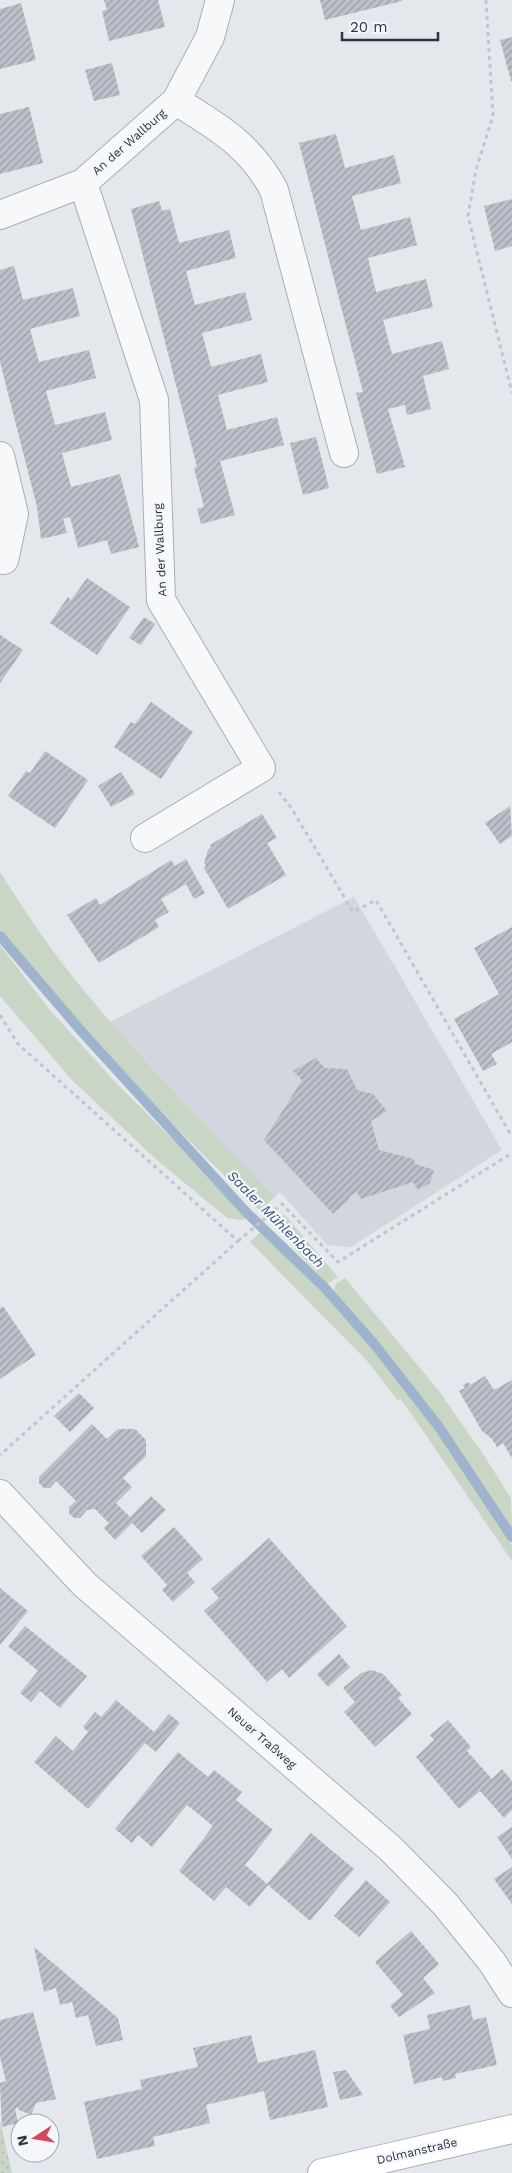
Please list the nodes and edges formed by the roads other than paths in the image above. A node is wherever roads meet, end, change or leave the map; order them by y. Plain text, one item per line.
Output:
1 (220, 0) edge
2 (176, 101) junction
3 (83, 183) junction
4 (0, 215) edge
5 (344, 453) dead end
6 (0, 456) edge
7 (4, 560) dead end
8 (145, 838) dead end
9 (0, 1494) edge
10 (512, 1993) edge
11 (512, 2129) edge
12 (322, 2173) edge

1 - 2 street, An der Wallburg
2 - 3 street, An der Wallburg
2 - 5 street, An der Wallburg
3 - 4 street, An der Wallburg
3 - 8 street, An der Wallburg
6 - 7 street
9 - 10 street, Neuer Traßweg
11 - 12 main road, Dolmanstraße

